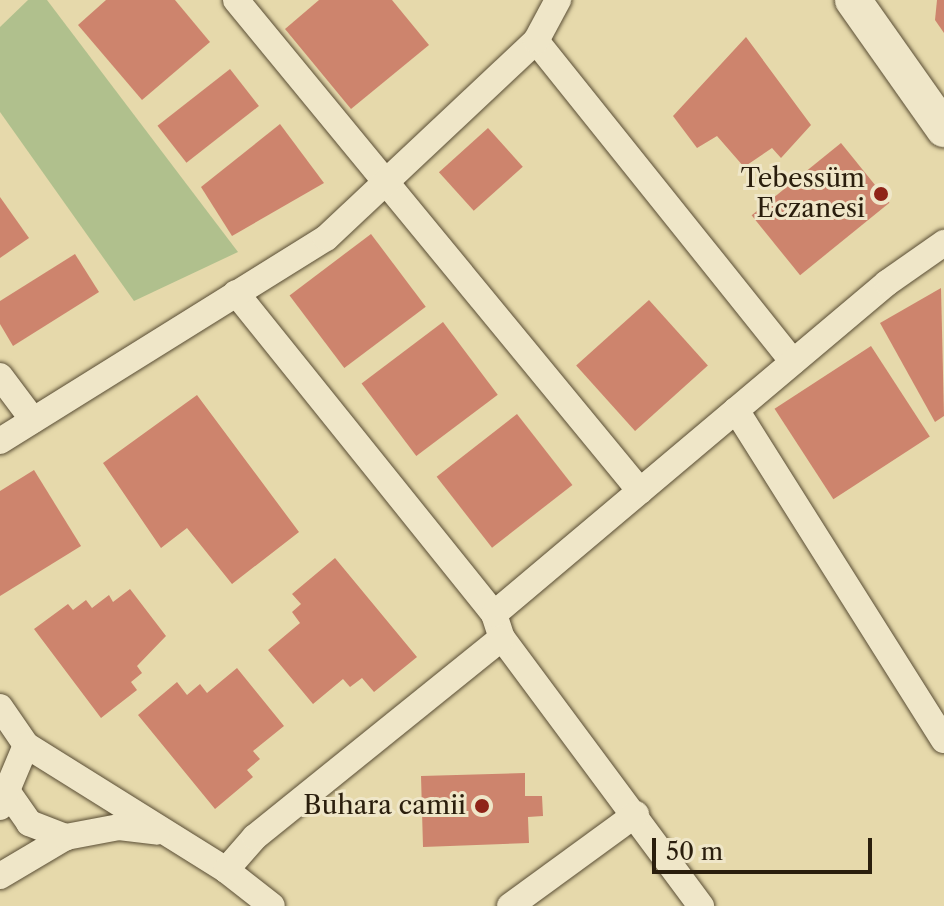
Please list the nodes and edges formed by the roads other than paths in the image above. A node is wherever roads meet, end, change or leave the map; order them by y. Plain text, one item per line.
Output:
1 (236, 0) edge
2 (558, 0) edge
3 (853, 0) edge
4 (536, 41) junction
5 (944, 129) edge
6 (386, 185) junction
7 (944, 243) edge
8 (236, 293) junction
9 (793, 362) junction
10 (0, 376) edge
11 (736, 410) junction
12 (33, 420) junction
13 (0, 441) edge
14 (640, 491) junction
15 (498, 626) junction
16 (0, 707) edge
17 (944, 740) edge
18 (26, 745) junction
19 (4, 799) edge
20 (636, 814) junction
21 (166, 833) junction
22 (66, 837) junction
23 (226, 870) junction
24 (0, 876) edge
25 (272, 906) edge
26 (510, 906) edge
27 (701, 906) edge

1 - 6 street
2 - 4 street
3 - 5 main road
4 - 6 street
4 - 9 street
6 - 8 street
6 - 14 street
7 - 9 street
8 - 12 street
8 - 15 street
9 - 11 street
10 - 12 street
11 - 14 street
11 - 17 street
12 - 13 street
14 - 15 street
15 - 20 street
15 - 23 street
16 - 18 street
18 - 19 street
18 - 21 street
19 - 22 street
20 - 26 street
20 - 27 street
21 - 22 street
21 - 23 street
22 - 24 street
23 - 25 street

